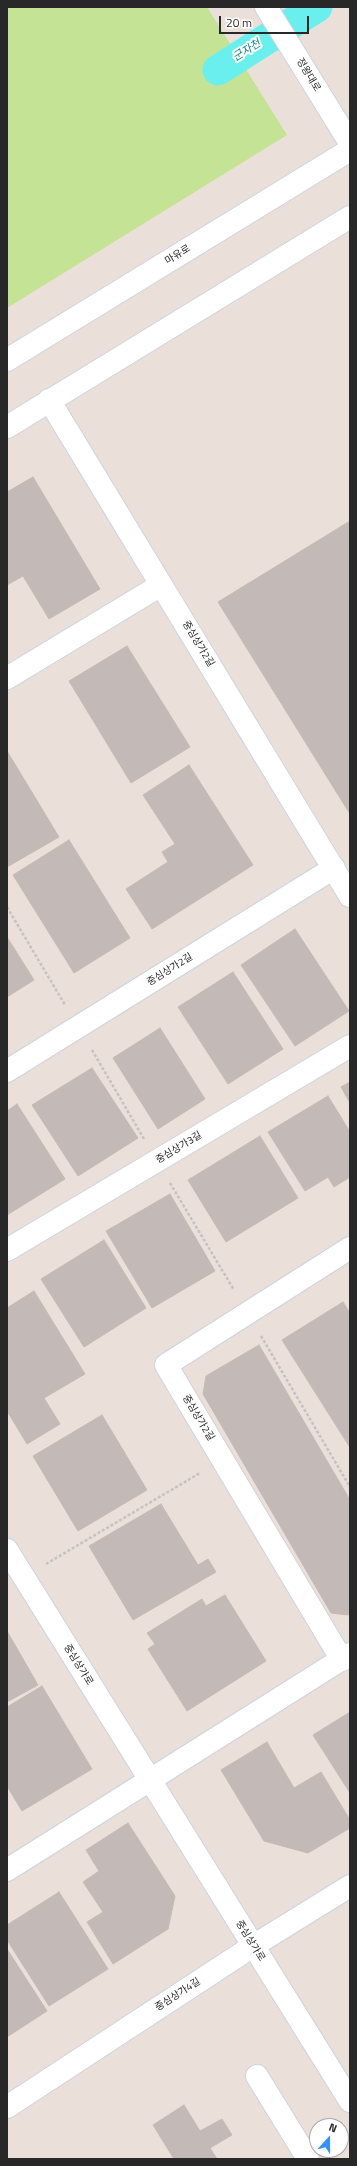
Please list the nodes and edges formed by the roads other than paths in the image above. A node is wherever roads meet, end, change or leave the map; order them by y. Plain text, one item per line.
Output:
1 (266, 7) edge
2 (350, 143) edge
3 (350, 150) edge
4 (350, 217) edge
5 (7, 360) edge
6 (49, 400) junction
7 (7, 427) edge
8 (162, 584) junction
9 (7, 678) edge
10 (334, 868) junction
11 (350, 896) edge
12 (350, 1046) edge
13 (7, 1071) edge
14 (350, 1248) edge
15 (7, 1250) edge
16 (7, 1550) edge
17 (346, 1657) edge
18 (149, 1781) junction
19 (10, 1861) edge
20 (350, 1886) edge
21 (253, 1946) junction
22 (257, 2076) dead end
23 (350, 2101) edge
24 (7, 2107) edge
25 (308, 2159) edge

1 - 2 street, 정왕대로
3 - 5 street, 마유로
4 - 6 street
6 - 7 street
6 - 8 street, 중심상가2길
8 - 9 street
8 - 10 street, 중심상가2길
10 - 11 street, 중심상가2길
10 - 13 street, 중심상가2길
12 - 15 street, 중심상가3길
14 - 17 street, 중심상가2길
16 - 18 street, 중심상가로
17 - 18 street
18 - 19 street
18 - 21 street, 중심상가로
20 - 21 street, 중심상가4길
21 - 23 street, 중심상가로
21 - 24 street, 중심상가4길
22 - 25 street

